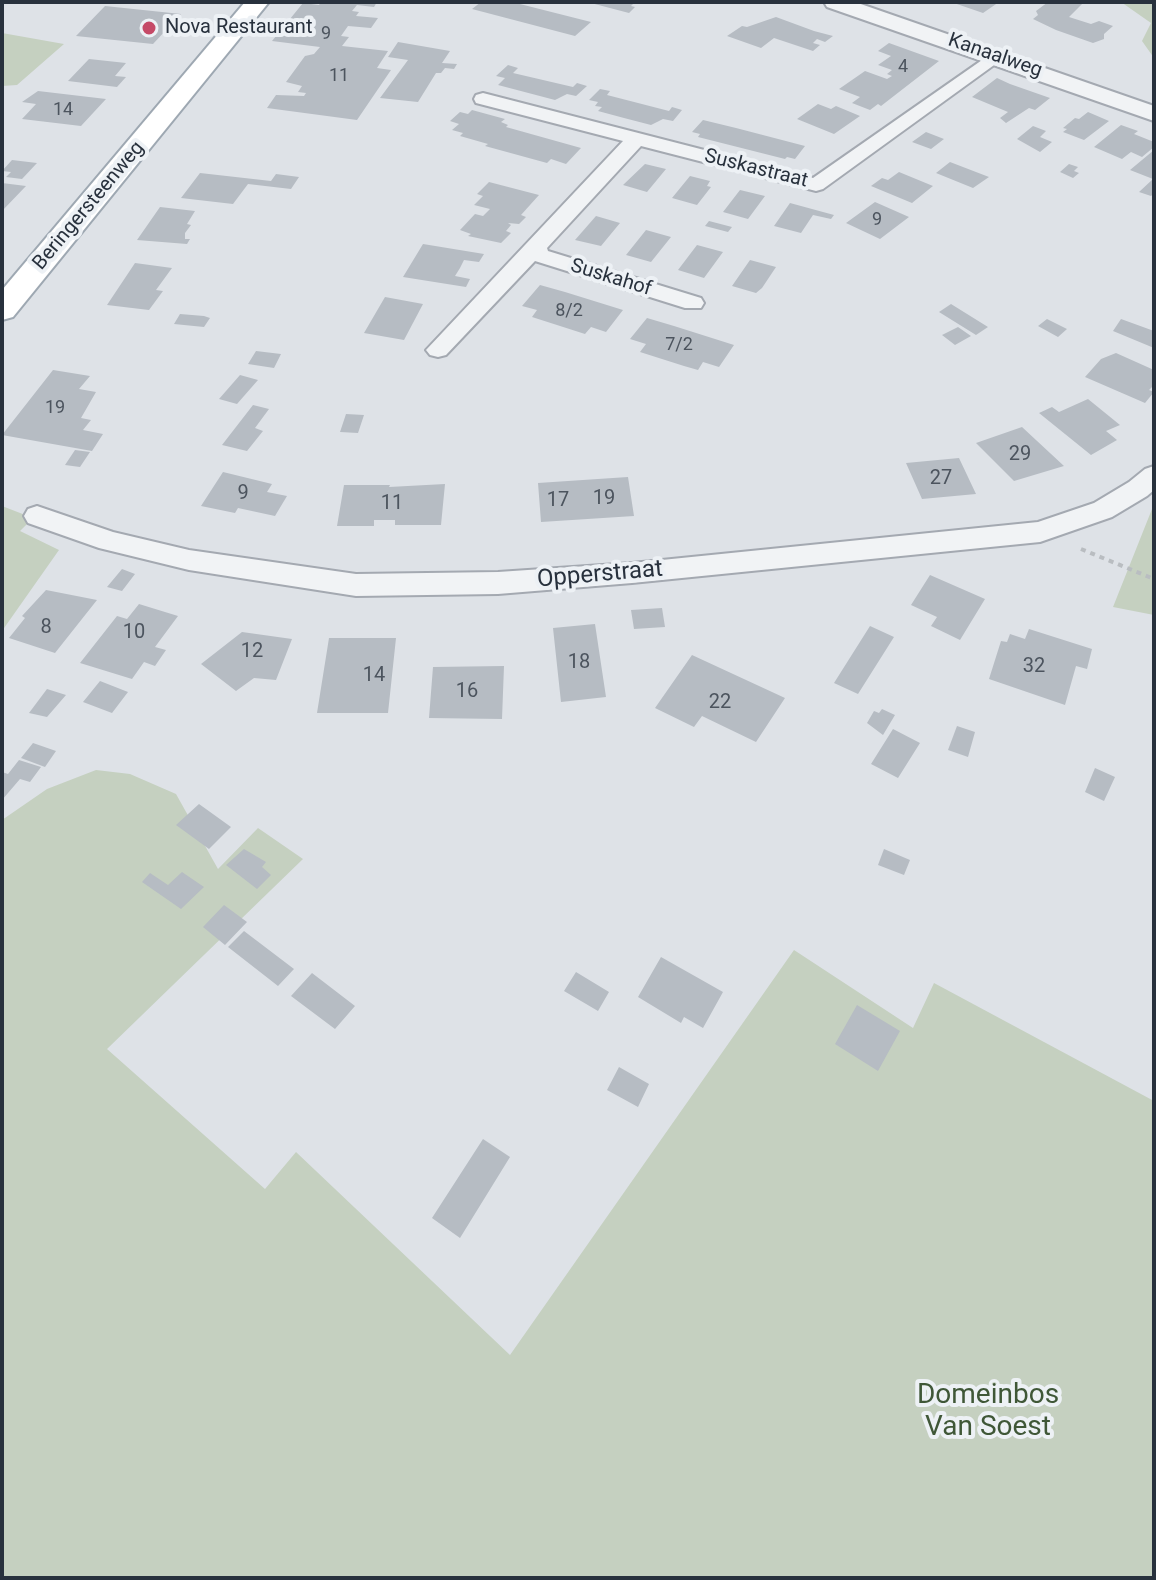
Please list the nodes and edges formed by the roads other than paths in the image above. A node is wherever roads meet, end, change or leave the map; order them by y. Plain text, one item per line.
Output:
1 (257, 2) edge
2 (276, 2) edge
3 (835, 2) edge
4 (995, 56) junction
5 (483, 99) dead end
6 (177, 103) junction
7 (1154, 114) edge
8 (636, 139) junction
9 (536, 247) junction
10 (693, 303) dead end
11 (2, 310) edge
12 (438, 350) dead end
13 (1154, 475) edge
14 (37, 516) dead end

1 - 6 main road, Beringersteenweg
2 - 6 main road, Beringersteenweg
3 - 4 street, Kanaalweg
4 - 7 street, Kanaalweg
4 - 8 street, Suskastraat
5 - 8 street, Suskastraat
6 - 11 main road, Beringersteenweg
8 - 9 street, Suskahof
9 - 10 street, Suskahof
9 - 12 street, Suskahof
13 - 14 street, Opperstraat

